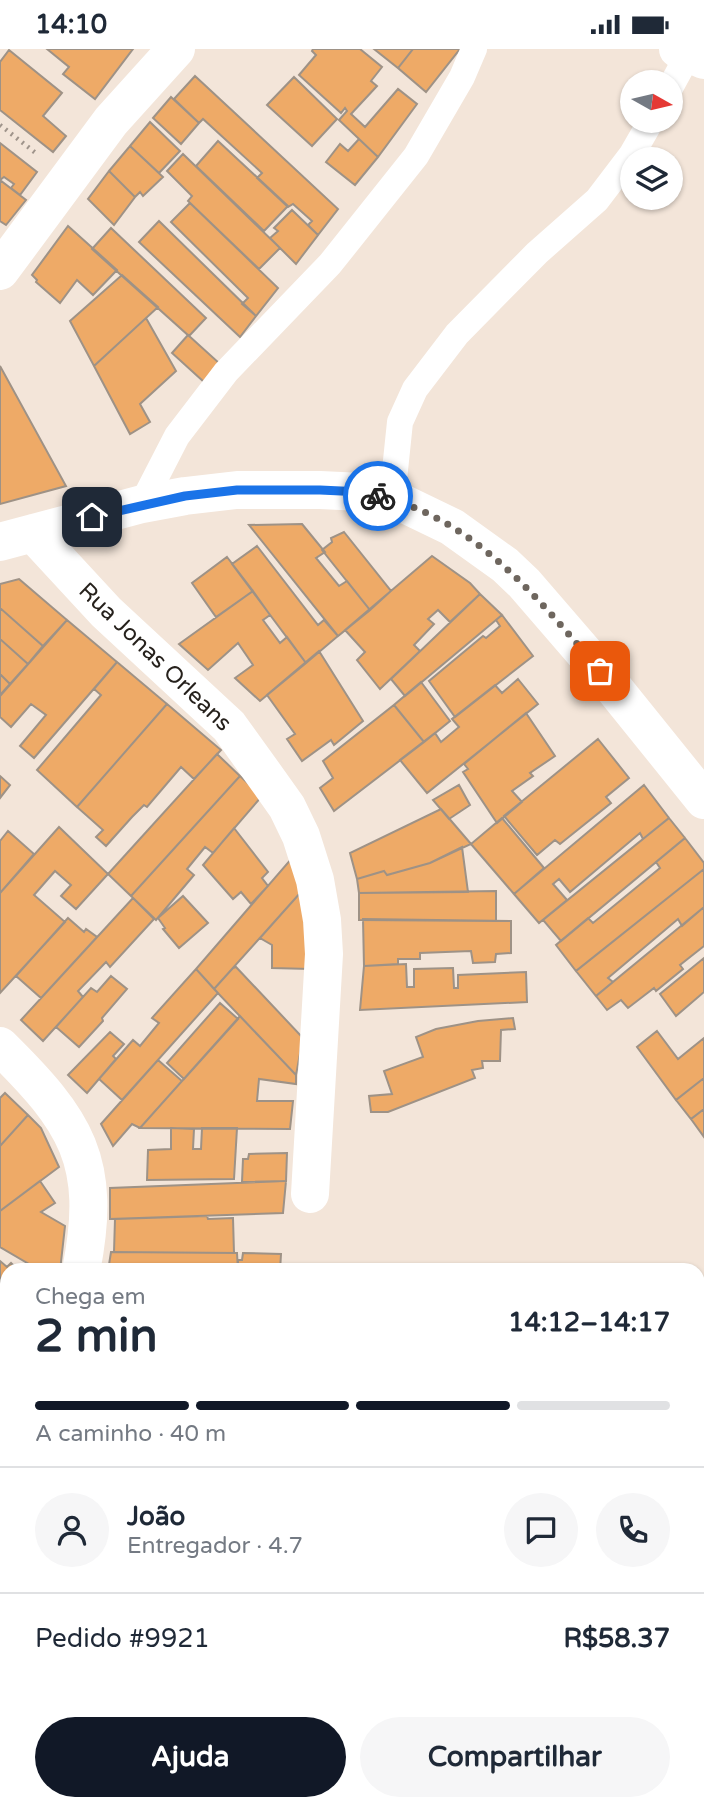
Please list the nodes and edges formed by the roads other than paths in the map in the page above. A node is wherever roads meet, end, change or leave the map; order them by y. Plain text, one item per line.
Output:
1 (176, 49) edge
2 (474, 49) edge
3 (690, 54) edge
4 (681, 70) edge
5 (644, 133) edge
6 (0, 271) edge
7 (393, 499) junction
8 (142, 504) junction
9 (17, 537) edge
10 (704, 800) edge
11 (0, 1046) edge
12 (310, 1194) dead end
13 (83, 1263) edge

1 - 6 street
2 - 8 lane
3 - 4 lane
5 - 7 lane
7 - 8 street
7 - 10 street
8 - 9 street
9 - 12 street, Rua Jonas Orleans
11 - 13 street

